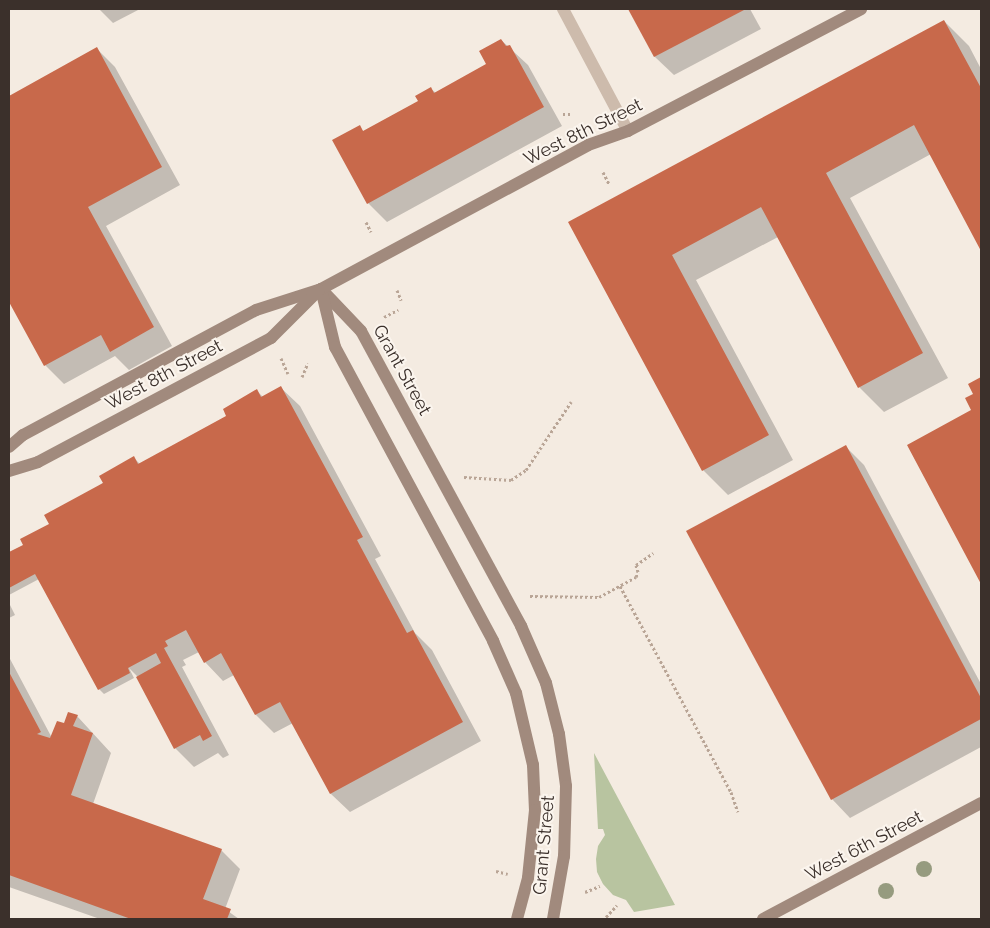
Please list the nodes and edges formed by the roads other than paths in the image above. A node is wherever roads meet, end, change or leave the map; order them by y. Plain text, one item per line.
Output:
1 (563, 9) edge
2 (861, 9) edge
3 (628, 131) junction
4 (321, 289) junction
5 (9, 447) edge
6 (9, 471) edge
7 (981, 803) edge
8 (518, 919) edge
9 (553, 919) edge
10 (762, 919) edge

1 - 3 street
2 - 3 street, West 8th Street
3 - 4 street, West 8th Street
4 - 5 street, West 8th Street
4 - 6 street, West 8th Street
4 - 8 street, Grant Street
4 - 9 street, Grant Street
7 - 10 street, West 6th Street

